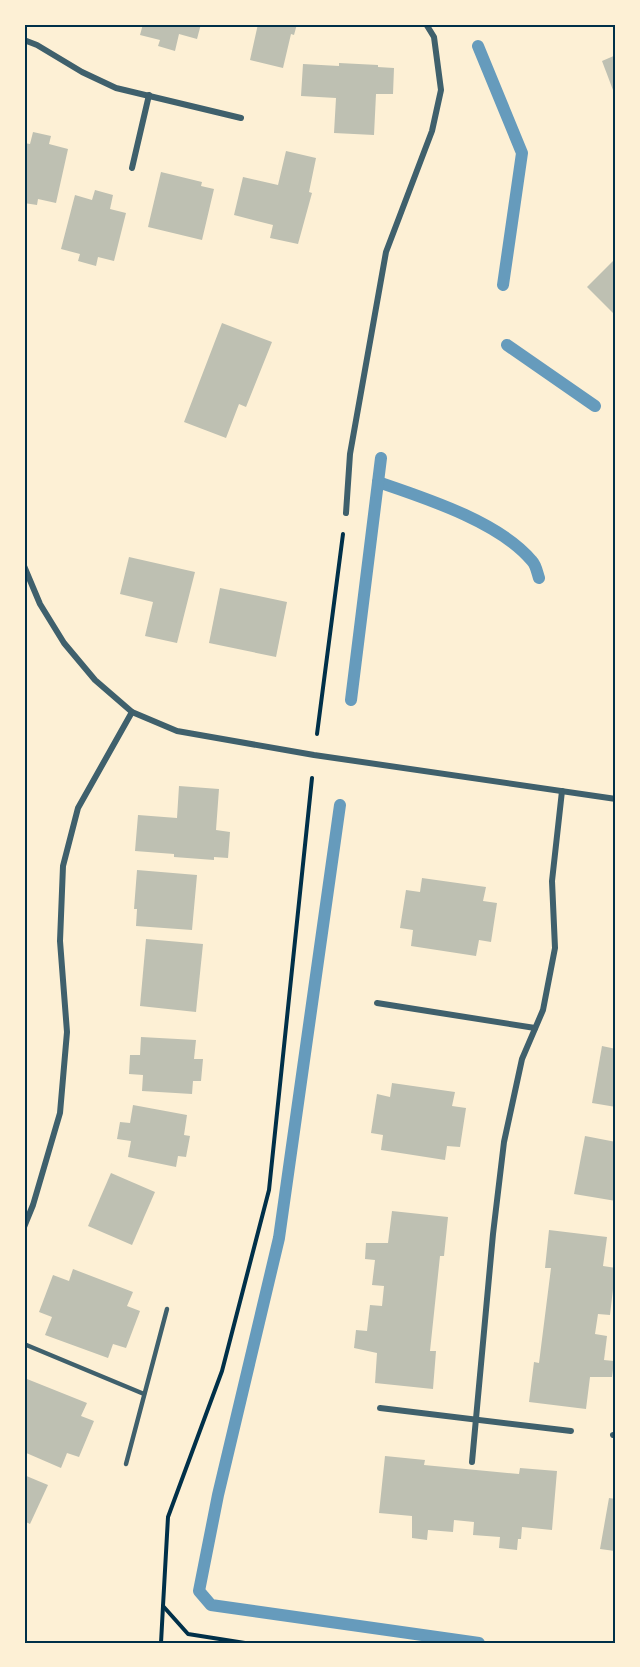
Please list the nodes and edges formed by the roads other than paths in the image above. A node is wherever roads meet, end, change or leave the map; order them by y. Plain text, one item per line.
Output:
1 (426, 24) edge
2 (24, 40) edge
3 (149, 95) junction
4 (241, 118) dead end
5 (132, 168) dead end
6 (346, 513) road end
7 (24, 566) edge
8 (132, 712) junction
9 (562, 791) junction
10 (616, 799) edge
11 (377, 1003) dead end
12 (535, 1028) junction
13 (24, 1227) edge
14 (167, 1309) dead end
15 (24, 1344) edge
16 (144, 1394) junction
17 (380, 1408) dead end
18 (476, 1420) junction
19 (571, 1431) dead end
20 (472, 1462) dead end
21 (126, 1464) dead end

1 - 6 street
2 - 3 street
3 - 4 street
3 - 5 street
7 - 8 street
8 - 9 street
8 - 13 street
9 - 10 street
9 - 12 street
11 - 12 street
12 - 18 street
14 - 16 lane
15 - 16 lane
16 - 21 lane
17 - 18 street
18 - 19 street
18 - 20 street

